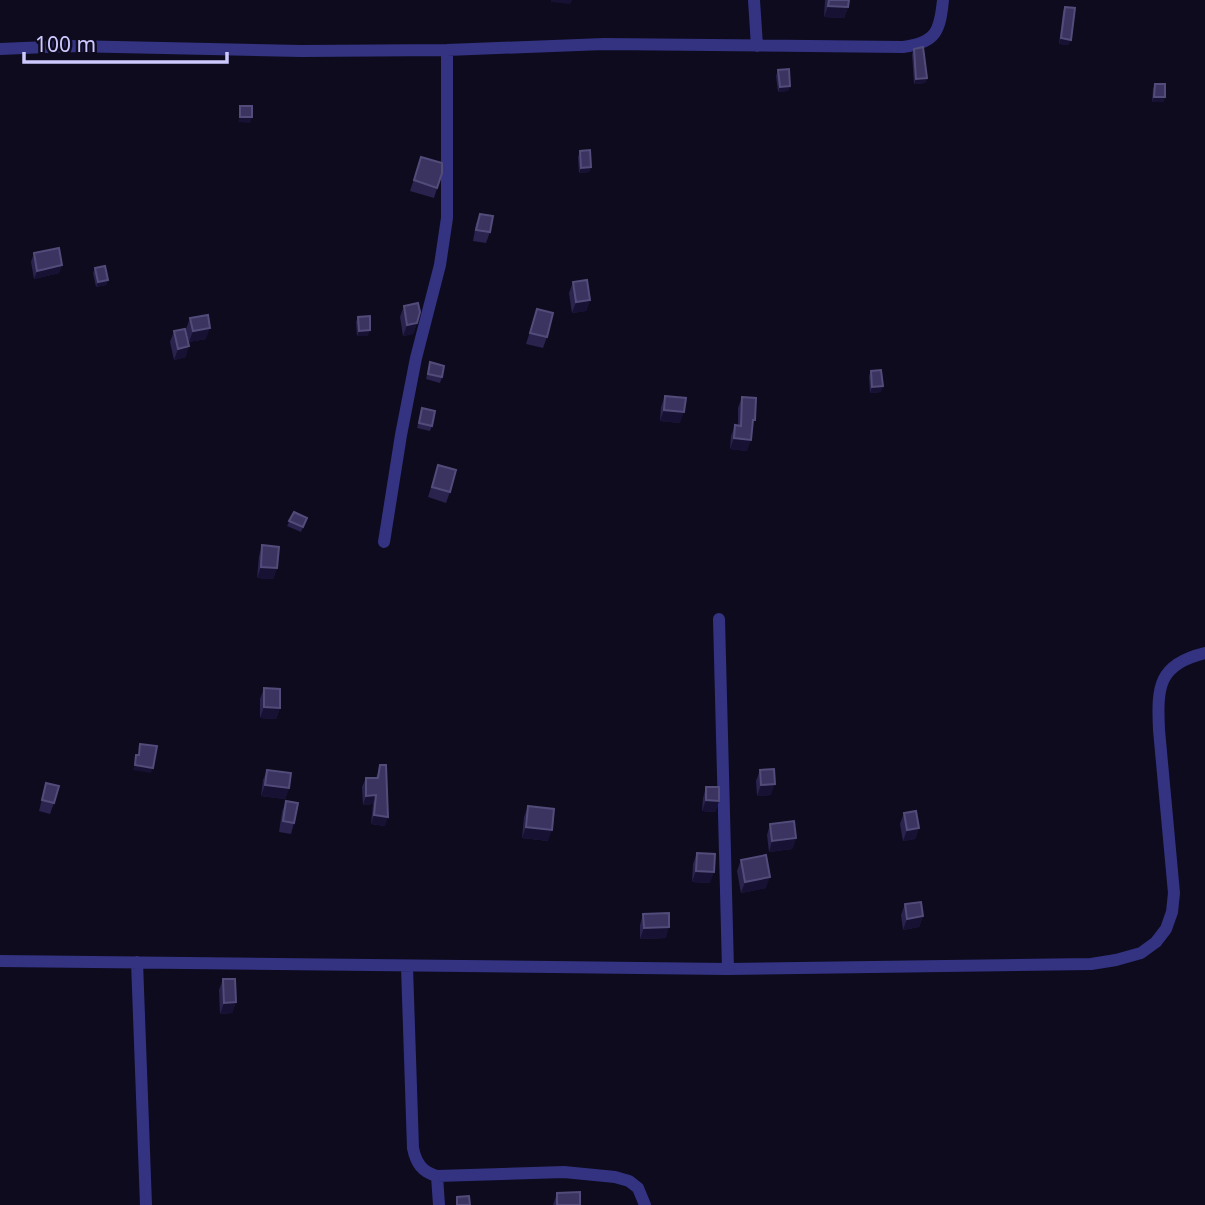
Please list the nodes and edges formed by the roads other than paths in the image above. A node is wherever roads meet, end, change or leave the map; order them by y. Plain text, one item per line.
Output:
1 (754, 0) edge
2 (943, 0) edge
3 (757, 46) junction
4 (0, 49) edge
5 (447, 50) junction
6 (384, 542) dead end
7 (719, 619) dead end
8 (1205, 653) edge
9 (0, 961) edge
10 (137, 962) junction
11 (407, 967) junction
12 (729, 969) junction
13 (437, 1176) junction
14 (146, 1205) edge
15 (439, 1205) edge
16 (645, 1205) edge

1 - 3 street
2 - 3 street
3 - 5 street
4 - 5 street
5 - 6 street
7 - 12 street
8 - 12 street
9 - 10 street
10 - 11 street
10 - 14 street
11 - 12 street
11 - 13 street
13 - 15 street
13 - 16 street

